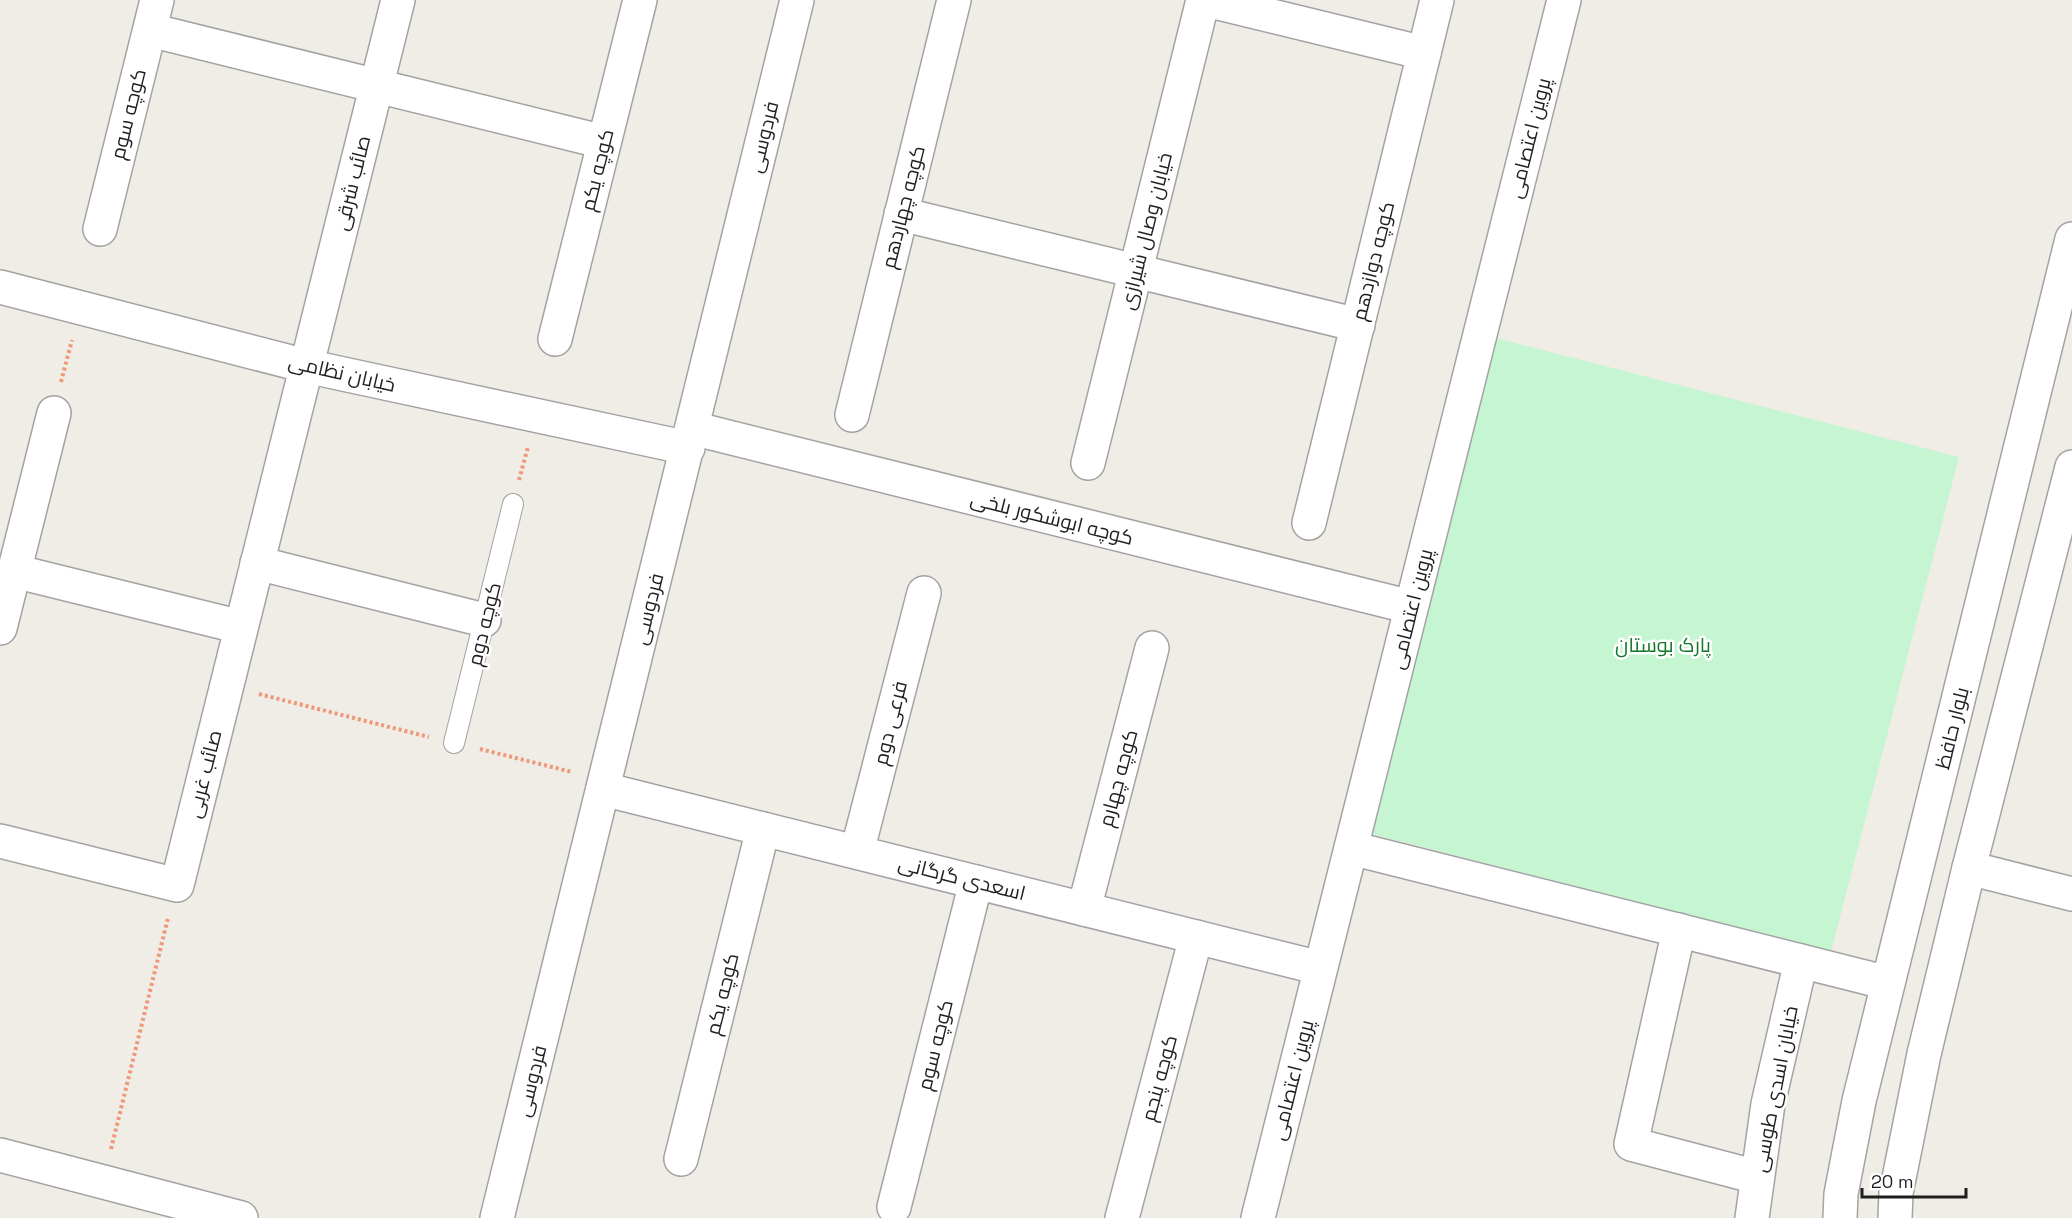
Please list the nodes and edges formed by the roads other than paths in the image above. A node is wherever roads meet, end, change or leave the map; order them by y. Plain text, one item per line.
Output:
1 (398, 0) edge
2 (640, 0) edge
3 (796, 0) edge
4 (954, 0) edge
5 (1204, 0) edge
6 (1437, 0) edge
7 (1564, 0) edge
8 (153, 15) edge
9 (1424, 53) junction
10 (376, 86) junction
11 (604, 142) junction
12 (901, 214) junction
13 (100, 229) dead end
14 (2072, 239) edge
15 (1136, 271) junction
16 (0, 287) edge
17 (1358, 325) junction
18 (555, 339) dead end
19 (306, 366) junction
20 (54, 413) dead end
21 (852, 415) dead end
22 (690, 438) junction
23 (1088, 463) dead end
24 (2072, 467) edge
25 (513, 504) dead end
26 (1309, 523) dead end
27 (257, 563) junction
28 (14, 571) junction
29 (924, 593) dead end
30 (1411, 607) junction
31 (484, 620) junction
32 (241, 627) junction
33 (0, 628) edge
34 (1152, 648) dead end
35 (454, 743) road end
36 (604, 785) junction
37 (763, 829) junction
38 (0, 841) edge
39 (1351, 848) junction
40 (857, 852) junction
41 (1969, 868) junction
42 (976, 882) junction
43 (2072, 894) edge
44 (1083, 909) junction
45 (1679, 930) junction
46 (1196, 937) junction
47 (1801, 961) junction
48 (1320, 968) junction
49 (1888, 982) junction
50 (0, 1155) edge
51 (681, 1159) dead end
52 (1757, 1177) junction
53 (894, 1208) dead end
54 (499, 1217) edge
55 (241, 1218) edge
56 (1122, 1218) edge
57 (1258, 1218) edge
58 (1752, 1218) edge
59 (1839, 1218) edge
60 (1895, 1218) edge

1 - 10 street, صائب شرقی
2 - 11 street, کوچه یکم
3 - 22 street, فردوسی
4 - 12 street, کوچه چهاردهم
5 - 9 street
5 - 15 street, خیابان وصال شیرازی
6 - 9 street, کوچه دوازدهم
7 - 30 street, پروین اعتصامی
8 - 10 street
8 - 13 street, کوچه سوم
9 - 17 street, کوچه دوازدهم
10 - 11 street
10 - 19 street, صائب شرقی
11 - 18 street, کوچه یکم
12 - 15 street
12 - 21 street, کوچه چهاردهم
14 - 49 street, بلوار حافظ
15 - 17 street
15 - 23 street, خیابان وصال شیرازی
16 - 19 street, خیابان نظامی
17 - 26 street, کوچه دوازدهم
19 - 22 street, خیابان نظامی
19 - 27 street, صائب غربی
20 - 28 street
22 - 30 street, کوچه ابوشکور بلخی
22 - 36 street, فردوسی
24 - 41 street
25 - 31 lane, کوچه دوم
27 - 31 street
27 - 32 street, صائب غربی
28 - 32 street
28 - 33 street
29 - 40 street, فرعی دوم
30 - 39 street, پروین اعتصامی
31 - 35 lane, کوچه دوم
32 - 38 street, صائب غربی
34 - 44 street, کوچه چهارم
36 - 37 street, اسعدی گرگانی
36 - 54 street, فردوسی
37 - 40 street, اسعدی گرگانی
37 - 51 street, کوچه یکم
39 - 45 street
39 - 48 street, پروین اعتصامی
40 - 42 street, اسعدی گرگانی
41 - 43 street
41 - 60 street
42 - 44 street, اسعدی گرگانی
42 - 53 street, کوچه سوم
44 - 46 street, اسعدی گرگانی
45 - 47 street
45 - 52 street
46 - 48 street, اسعدی گرگانی
46 - 56 street, کوچه پنجم
47 - 49 street
47 - 52 street, خیابان اسدی طوسی
48 - 57 street, پروین اعتصامی
49 - 59 street, بلوار حافظ
50 - 55 street
52 - 58 street, خیابان اسدی طوسی

